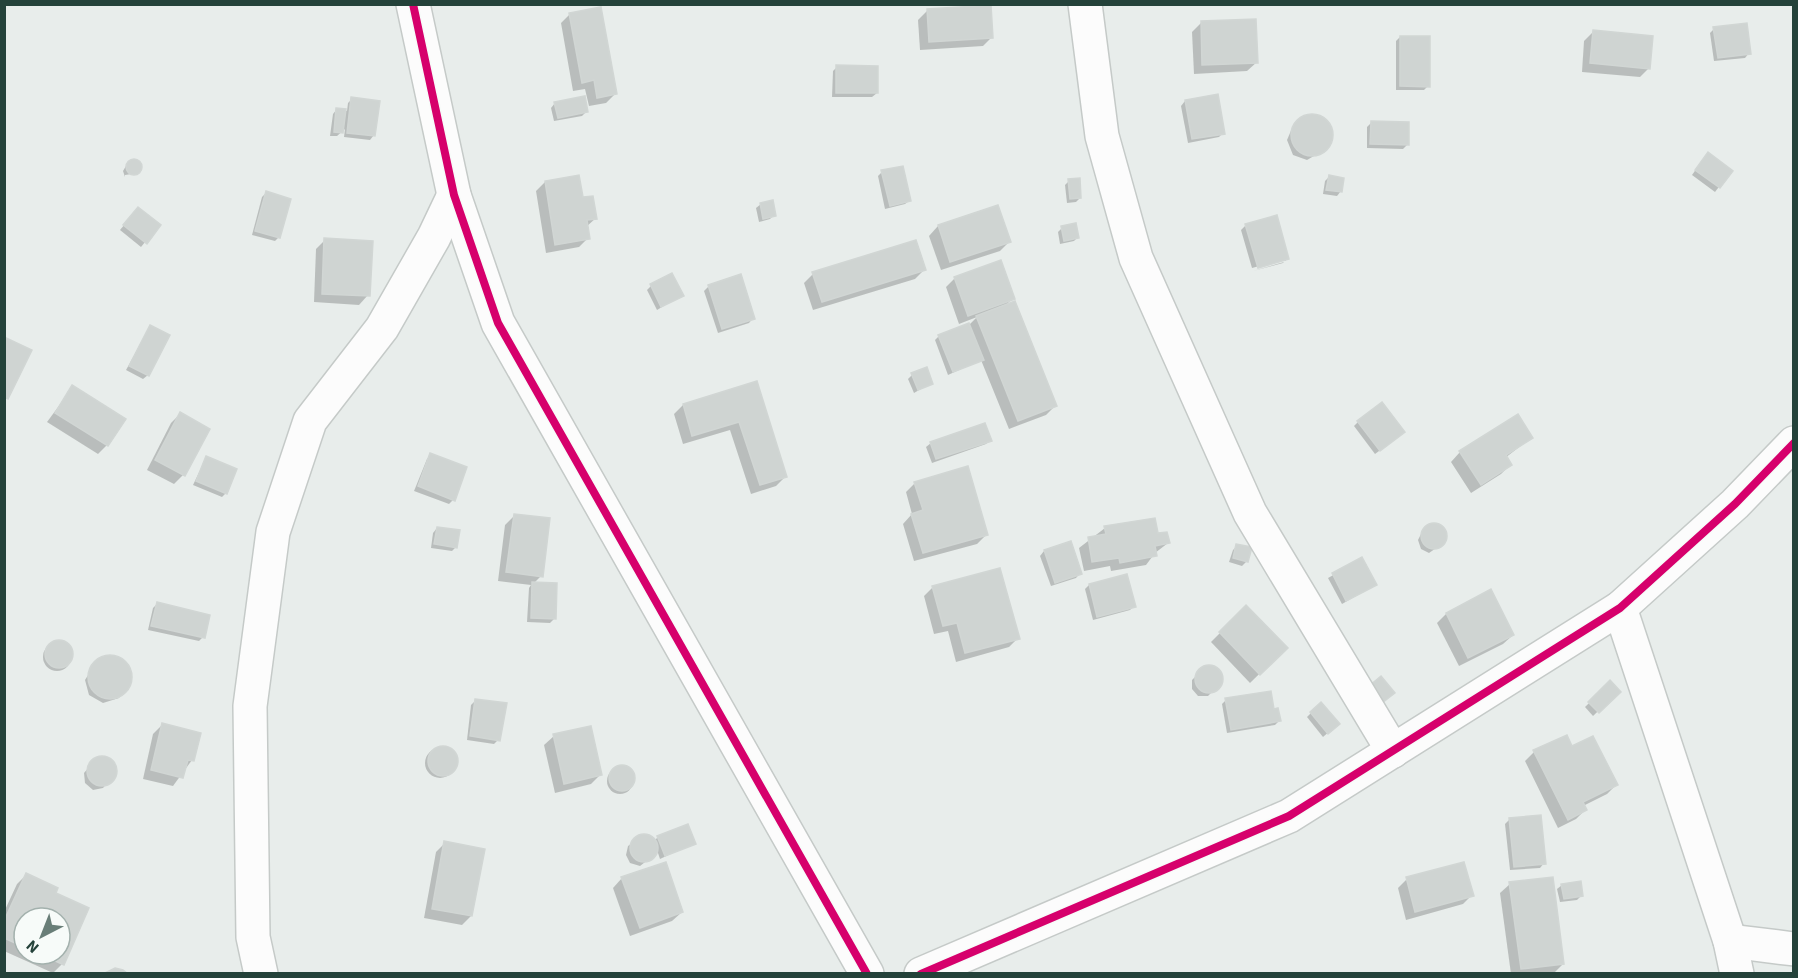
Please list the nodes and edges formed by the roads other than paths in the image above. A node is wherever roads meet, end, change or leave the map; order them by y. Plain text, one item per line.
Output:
1 (413, 4) edge
2 (1085, 4) edge
3 (454, 195) junction
4 (1794, 443) edge
5 (1620, 608) junction
6 (1393, 751) junction
7 (1730, 941) junction
8 (1794, 949) edge
9 (261, 974) edge
10 (867, 974) edge
11 (921, 974) edge
12 (1737, 974) edge

1 - 3 street
2 - 6 street
3 - 9 street
3 - 10 street
4 - 5 street
5 - 6 street
5 - 7 street
6 - 11 street
7 - 8 street
7 - 12 street

